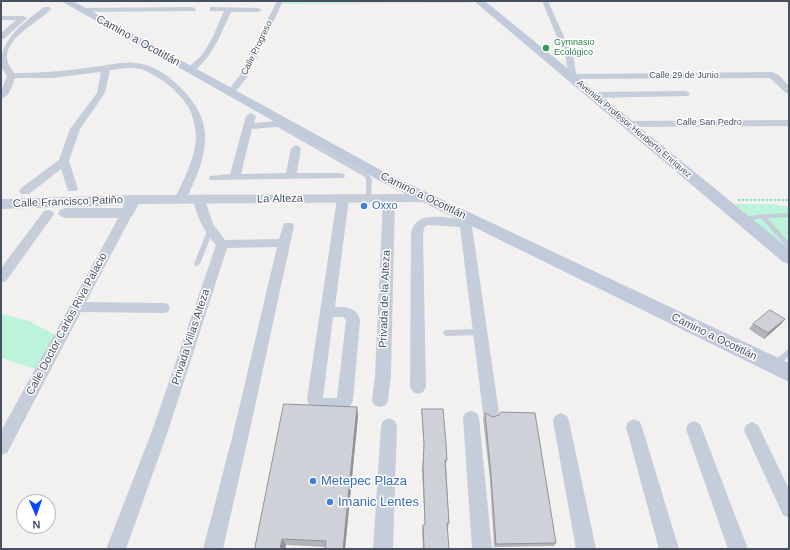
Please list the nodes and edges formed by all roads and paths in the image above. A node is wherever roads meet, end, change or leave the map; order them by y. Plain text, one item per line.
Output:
1 (66, 1) edge
2 (280, 1) edge
3 (479, 1) edge
4 (545, 1) edge
5 (47, 9) dead end
6 (192, 9) dead end
7 (213, 9) dead end
8 (229, 9) junction
9 (82, 10) junction
10 (258, 10) dead end
11 (1, 18) edge
12 (1, 37) edge
13 (106, 69) junction
14 (190, 70) junction
15 (11, 76) junction
16 (572, 77) junction
17 (789, 91) edge
18 (230, 93) junction
19 (685, 94) dead end
20 (594, 95) junction
21 (1, 96) edge
22 (251, 116) dead end
23 (282, 124) junction
24 (628, 124) junction
25 (789, 124) edge
26 (248, 127) junction
27 (296, 148) dead end
28 (64, 161) junction
29 (340, 176) dead end
30 (291, 177) junction
31 (214, 178) dead end
32 (235, 178) junction
33 (72, 189) dead end
34 (25, 191) dead end
35 (343, 198) junction
36 (369, 198) junction
37 (389, 198) junction
38 (426, 198) junction
39 (134, 200) junction
40 (180, 200) junction
41 (199, 200) junction
42 (789, 200) edge
43 (719, 201) junction
44 (3, 208) edge
45 (127, 213) junction
46 (48, 214) junction
47 (789, 215) edge
48 (762, 216) junction
49 (468, 220) junction
50 (743, 220) junction
51 (288, 226) dead end
52 (210, 230) junction
53 (284, 243) junction
54 (222, 244) junction
55 (787, 251) edge
56 (197, 264) dead end
57 (1, 278) edge
58 (77, 307) junction
59 (163, 308) dead end
60 (327, 312) junction
61 (479, 332) junction
62 (446, 333) dead end
63 (789, 352) edge
64 (783, 364) edge
65 (418, 387) dead end
66 (380, 400) dead end
67 (491, 413) dead end
68 (471, 418) dead end
69 (561, 421) dead end
70 (389, 426) dead end
71 (634, 427) dead end
72 (694, 429) dead end
73 (752, 430) dead end
74 (1, 447) edge
75 (789, 509) edge
76 (116, 549) edge
77 (213, 549) edge
78 (383, 549) edge
79 (482, 549) edge
80 (586, 549) edge
81 (669, 549) edge
82 (738, 549) edge

1 - 9 main road, Camino a Ocotitlán
2 - 18 street, Calle Progreso
3 - 16 main road, Avenida Profesor Heriberto Enríquez
4 - 16 street
5 - 15 street
6 - 9 street
7 - 8 street
8 - 10 street
8 - 14 street
9 - 14 main road, Camino a Ocotitlán
11 - 12 street
13 - 15 street
13 - 28 street
13 - 40 street
14 - 18 main road, Camino a Ocotitlán
15 - 21 street
16 - 17 street, Calle 29 de Junio
16 - 20 main road, Avenida Profesor Heriberto Enríquez
18 - 23 main road, Camino a Ocotitlán
19 - 20 street
20 - 24 main road, Avenida Profesor Heriberto Enríquez
22 - 26 street
23 - 26 street
23 - 36 lane
23 - 38 main road, Camino a Ocotitlán
24 - 25 street, Calle San Pedro
24 - 43 main road, Avenida Profesor Heriberto Enríquez
26 - 32 street
27 - 30 street
28 - 33 street
28 - 34 street
29 - 30 street
30 - 32 street
31 - 32 street
35 - 36 street, La Alteza
35 - 41 street, La Alteza
35 - 60 street
36 - 37 street, La Alteza
37 - 38 street, La Alteza
37 - 66 street, Privada de la Alteza
38 - 49 main road, Camino a Ocotitlán
39 - 40 street, La Alteza
39 - 44 street, Calle Francisco Patiño
39 - 45 street, Calle Doctor Carlos Riva Palacio
40 - 41 street, La Alteza
41 - 52 street
42 - 43 path
43 - 50 main road, Avenida Profesor Heriberto Enríquez
44 - 46 street, Calle Francisco Patiño
45 - 46 street, Calle Francisco Patiño
45 - 58 street, Calle Doctor Carlos Riva Palacio
46 - 57 street
47 - 48 lane
48 - 50 lane
48 - 55 lane
49 - 61 street
49 - 64 main road, Camino a Ocotitlán
49 - 65 street
50 - 55 main road, Avenida Profesor Heriberto Enríquez
51 - 53 street
52 - 54 street
52 - 56 lane
53 - 54 street
53 - 77 street
54 - 76 street, Privada Villas Alteza
58 - 59 street
58 - 74 street, Calle Doctor Carlos Riva Palacio
60 - 60 street
61 - 62 lane
61 - 67 street
63 - 64 lane
68 - 79 street
69 - 80 street
70 - 78 street
71 - 81 street
72 - 82 street
73 - 75 street

